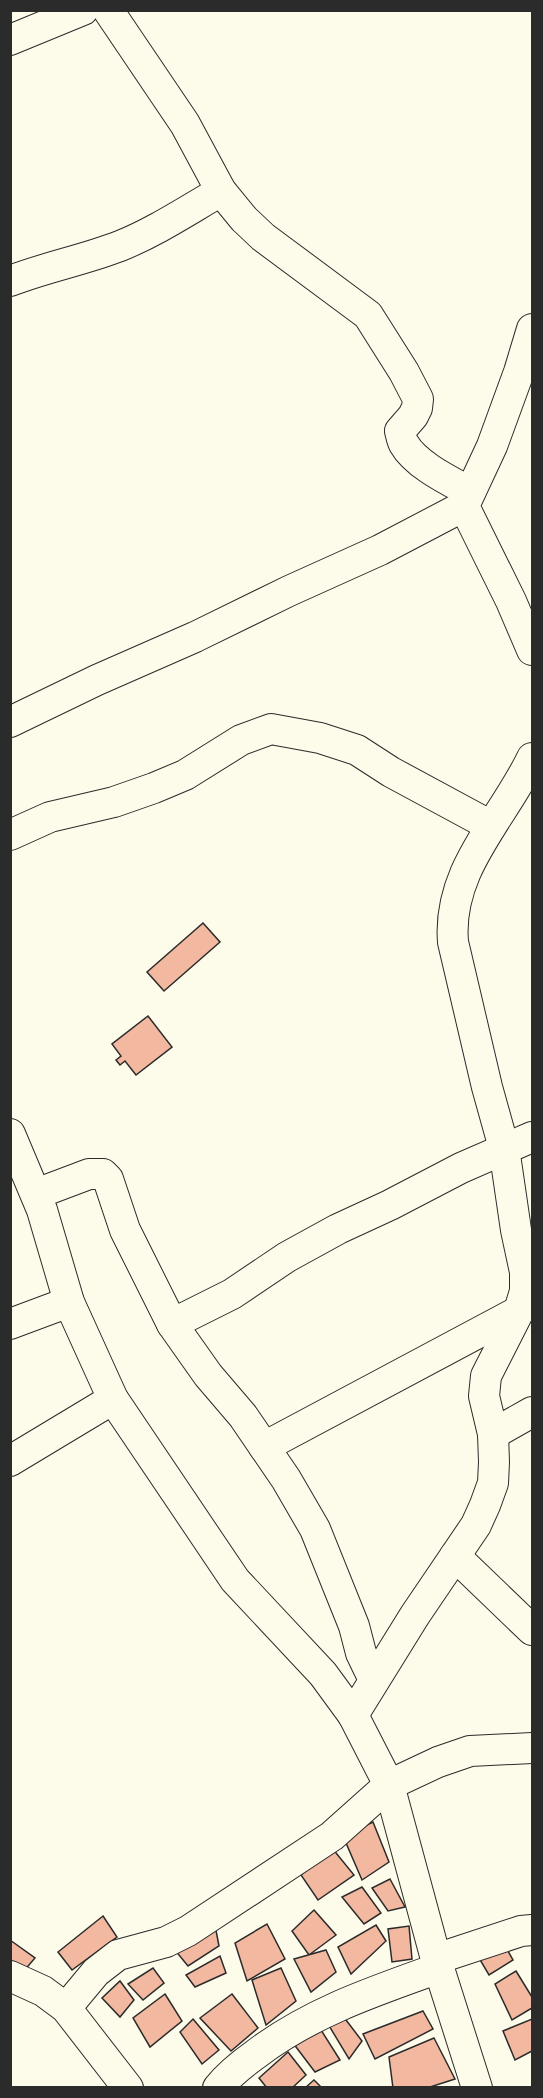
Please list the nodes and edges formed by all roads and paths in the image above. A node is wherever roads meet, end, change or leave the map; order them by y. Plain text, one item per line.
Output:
1 (83, 10) edge
2 (108, 10) edge
3 (10, 40) edge
4 (221, 191) junction
5 (10, 281) edge
6 (532, 329) edge
7 (467, 499) junction
8 (532, 650) edge
9 (10, 722) edge
10 (532, 758) edge
11 (490, 826) junction
12 (10, 835) edge
13 (10, 1134) edge
14 (532, 1137) edge
15 (504, 1148) junction
16 (36, 1194) junction
17 (69, 1302) junction
18 (519, 1311) junction
19 (10, 1324) edge
20 (172, 1324) junction
21 (113, 1399) junction
22 (532, 1412) edge
23 (493, 1434) junction
24 (264, 1447) junction
25 (10, 1461) edge
26 (455, 1556) junction
27 (532, 1630) edge
28 (374, 1680) junction
29 (354, 1715) junction
30 (532, 1748) edge
31 (389, 1785) junction
32 (532, 1930) edge
33 (437, 1963) junction
34 (10, 1976) edge
35 (66, 2008) junction
36 (128, 2088) edge
37 (218, 2088) edge
38 (477, 2088) edge

1 - 3 street
2 - 4 street
4 - 5 street
4 - 7 street
6 - 7 street
7 - 8 street
7 - 9 street
10 - 11 street
11 - 12 street
11 - 15 street
13 - 16 street
14 - 15 street
15 - 18 street
15 - 20 street
16 - 17 street
16 - 20 street
17 - 19 street
17 - 21 street
18 - 23 street
18 - 24 street
20 - 24 street
21 - 25 street
21 - 29 street
22 - 23 street
23 - 26 street
24 - 28 street
26 - 27 street
26 - 28 street
28 - 29 street
29 - 31 street
30 - 31 street
31 - 33 street
31 - 35 street
32 - 33 street
33 - 37 street
33 - 38 street
34 - 35 street
35 - 36 street

